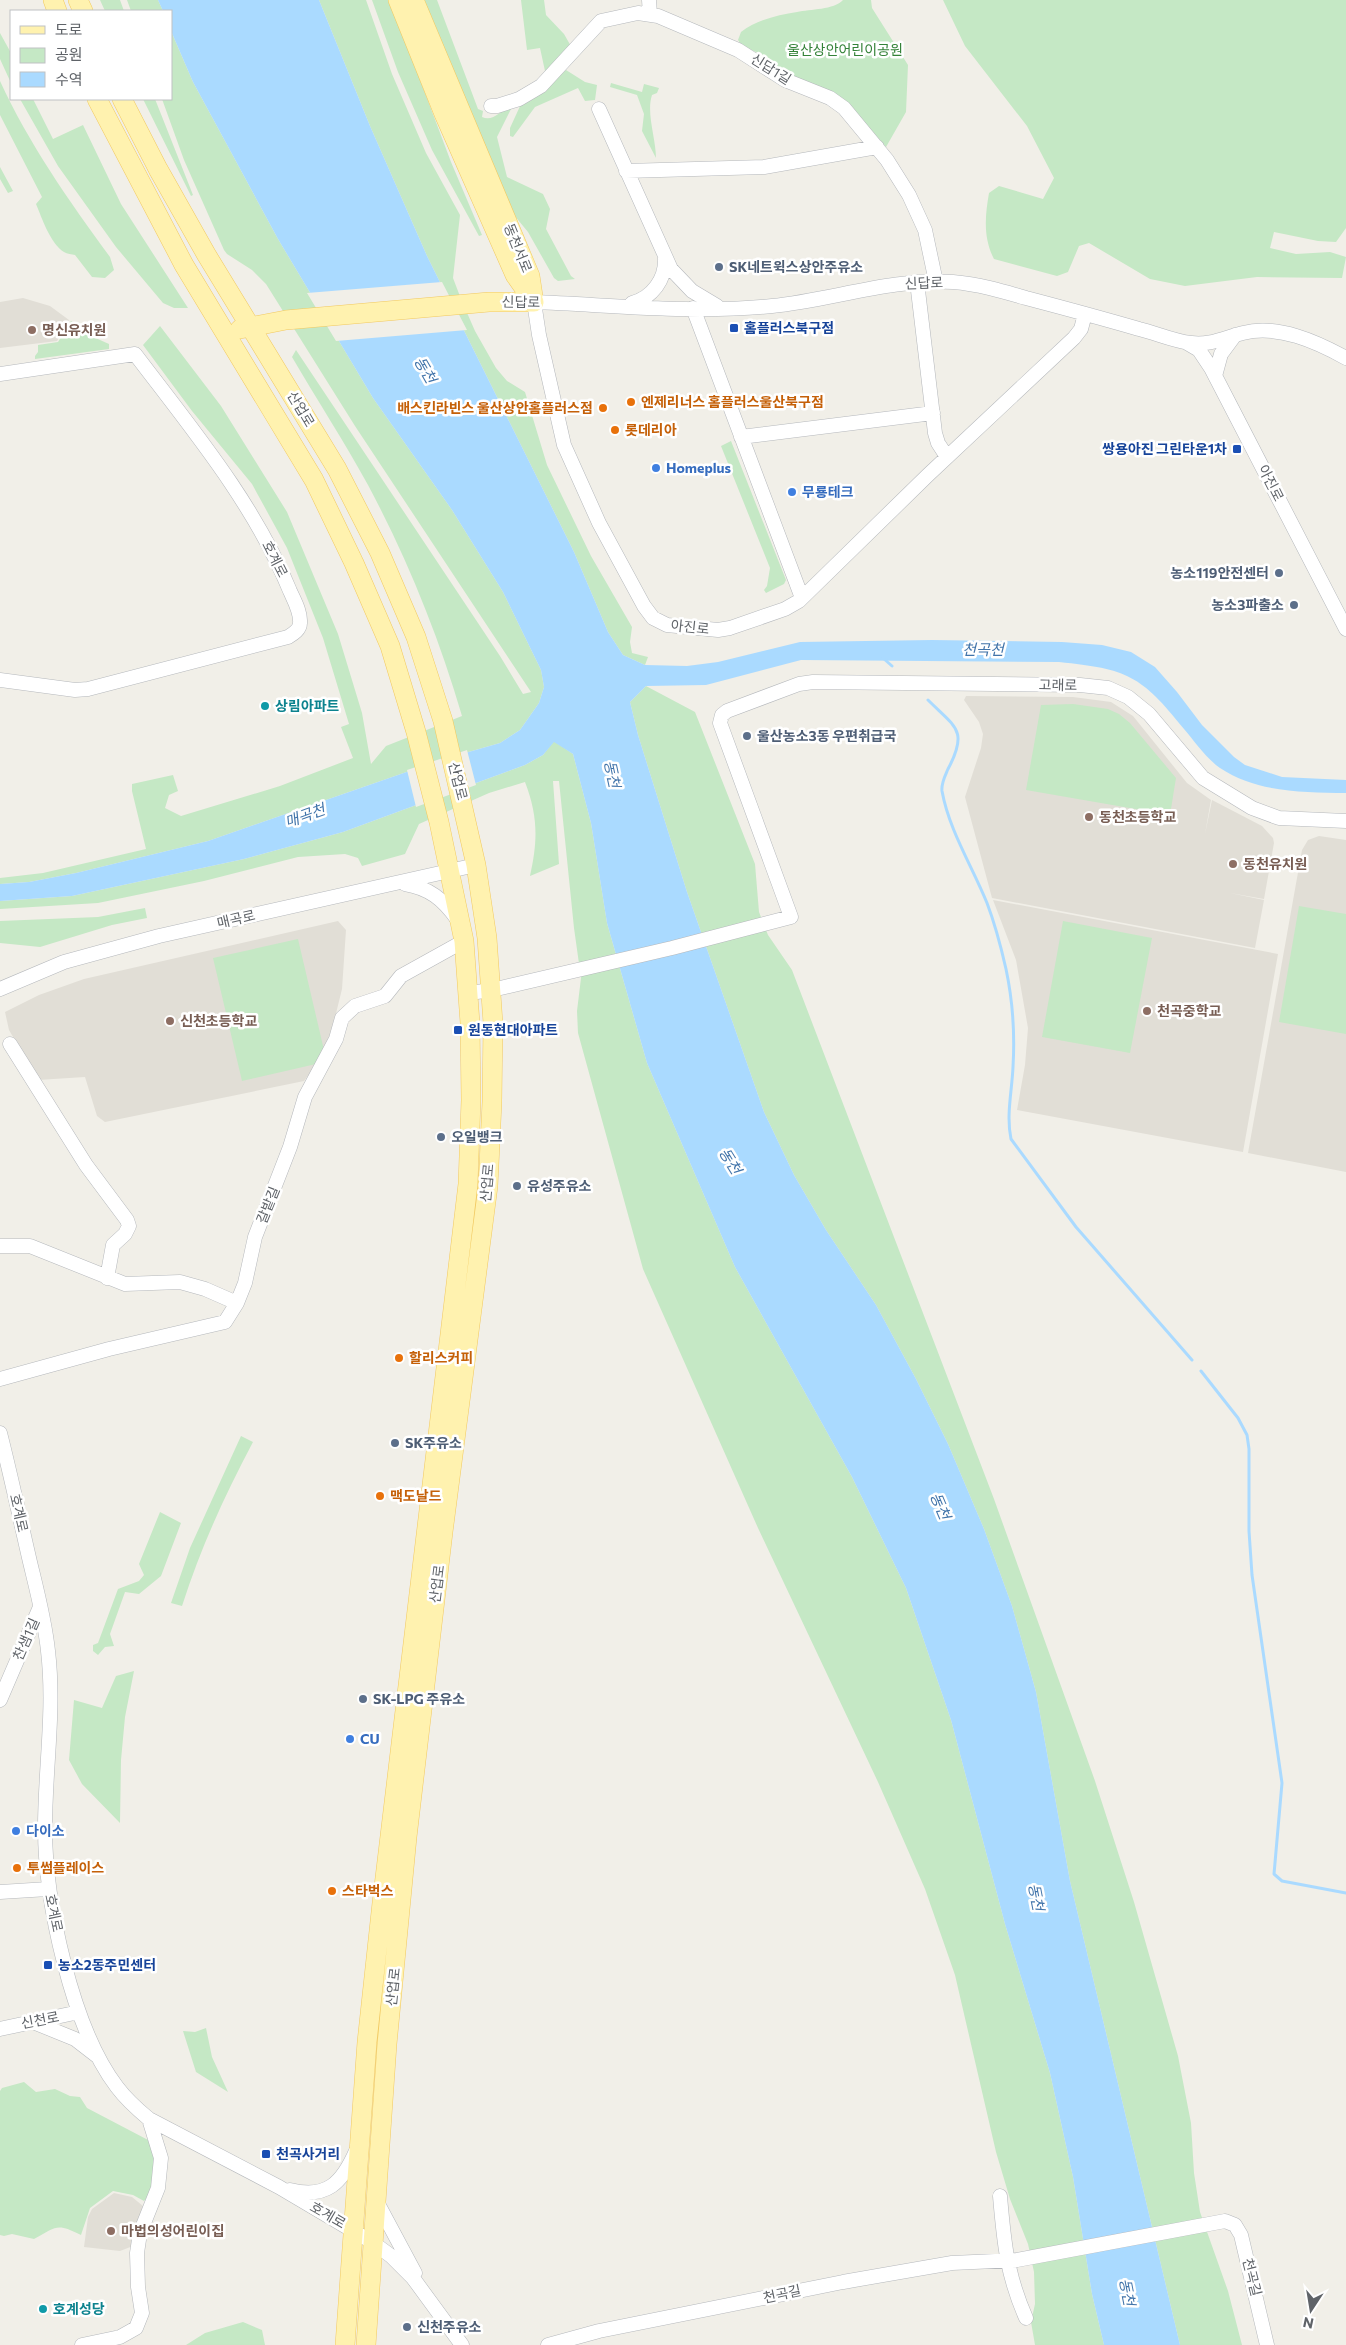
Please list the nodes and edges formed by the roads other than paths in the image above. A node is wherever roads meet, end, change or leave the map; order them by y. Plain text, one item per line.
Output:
1 (398, 0) edge
2 (414, 0) edge
3 (649, 7) edge
4 (98, 100) edge
5 (123, 100) edge
6 (491, 106) dead end
7 (599, 109) dead end
8 (877, 147) junction
9 (626, 170) junction
10 (665, 258) junction
11 (917, 282) junction
12 (936, 282) junction
13 (534, 302) junction
14 (622, 305) junction
15 (693, 308) junction
16 (722, 308) junction
17 (1085, 314) junction
18 (251, 326) junction
19 (224, 333) junction
20 (1235, 335) junction
21 (1187, 343) junction
22 (1346, 358) edge
23 (0, 374) edge
24 (1215, 376) junction
25 (933, 413) junction
26 (741, 437) junction
27 (947, 457) junction
28 (802, 598) junction
29 (1346, 629) edge
30 (0, 680) edge
31 (1346, 821) edge
32 (476, 864) junction
33 (450, 870) junction
34 (396, 883) junction
35 (462, 932) junction
36 (0, 989) edge
37 (492, 990) junction
38 (469, 993) junction
39 (10, 1044) dead end
40 (0, 1246) edge
41 (107, 1278) junction
42 (237, 1303) junction
43 (0, 1379) edge
44 (0, 1433) edge
45 (40, 1607) junction
46 (0, 1700) edge
47 (48, 1889) junction
48 (0, 1892) edge
49 (80, 2012) junction
50 (32, 2021) junction
51 (0, 2028) edge
52 (98, 2057) junction
53 (149, 2119) junction
54 (360, 2141) junction
55 (279, 2187) junction
56 (1000, 2196) dead end
57 (376, 2200) junction
58 (354, 2230) junction
59 (372, 2242) junction
60 (1012, 2260) junction
61 (428, 2296) junction
62 (1026, 2318) dead end
63 (82, 2345) edge
64 (346, 2345) edge
65 (366, 2345) edge
66 (462, 2345) edge
67 (548, 2345) edge
68 (1267, 2345) edge

1 - 13 main road, 동천서로
2 - 13 main road, 동천서로
3 - 6 street, 신답1길
3 - 8 street, 신답1길
4 - 19 main road, 산업로
5 - 18 main road, 산업로
7 - 9 street
8 - 9 street
8 - 12 street, 신답1길
9 - 10 street
10 - 14 street
10 - 16 street
11 - 12 street, 신답로
11 - 16 street, 신답로
11 - 25 street
12 - 17 street, 신답로
13 - 14 street, 신답로
13 - 18 main road, 신답로
13 - 28 street, 아진로
14 - 15 street, 신답로
15 - 16 street, 신답로
15 - 26 street
17 - 21 street, 신답로
17 - 27 street, 아진로
18 - 19 main road, 신답로
18 - 32 main road, 산업로
19 - 33 main road, 산업로
20 - 21 street, 신답로
20 - 22 street, 신답로
20 - 24 street
21 - 24 street, 아진로
23 - 30 street, 호계로
24 - 29 street, 아진로
25 - 26 street
25 - 27 street
26 - 28 street
27 - 28 street, 아진로
31 - 37 street, 고래로
32 - 33 street, 매곡로
32 - 37 main road, 산업로
33 - 34 street, 매곡로
33 - 35 main road, 산업로
34 - 35 street
34 - 36 street, 매곡로
35 - 38 main road, 산업로
35 - 42 street, 갈밭길
37 - 38 street
37 - 57 main road, 산업로
38 - 54 main road, 산업로
39 - 41 street
40 - 41 street
41 - 42 street
42 - 43 street, 갈밭길
44 - 45 street, 호계로
45 - 46 street, 찬샘1길
45 - 47 street, 호계로
47 - 48 street
47 - 49 street, 호계로
49 - 50 street, 신천로
49 - 52 street, 호계로
50 - 51 street, 신천로
50 - 52 street
52 - 53 street, 호계로
53 - 55 street, 호계로
53 - 63 street
54 - 55 street
54 - 58 main road, 산업로
55 - 58 street, 호계로
56 - 60 street
57 - 59 main road, 산업로
57 - 61 street
58 - 59 street, 호계로
58 - 64 main road, 산업로
59 - 61 street
59 - 65 main road, 산업로
60 - 62 street
60 - 67 street, 천곡길
60 - 68 street, 천곡길
61 - 66 street

